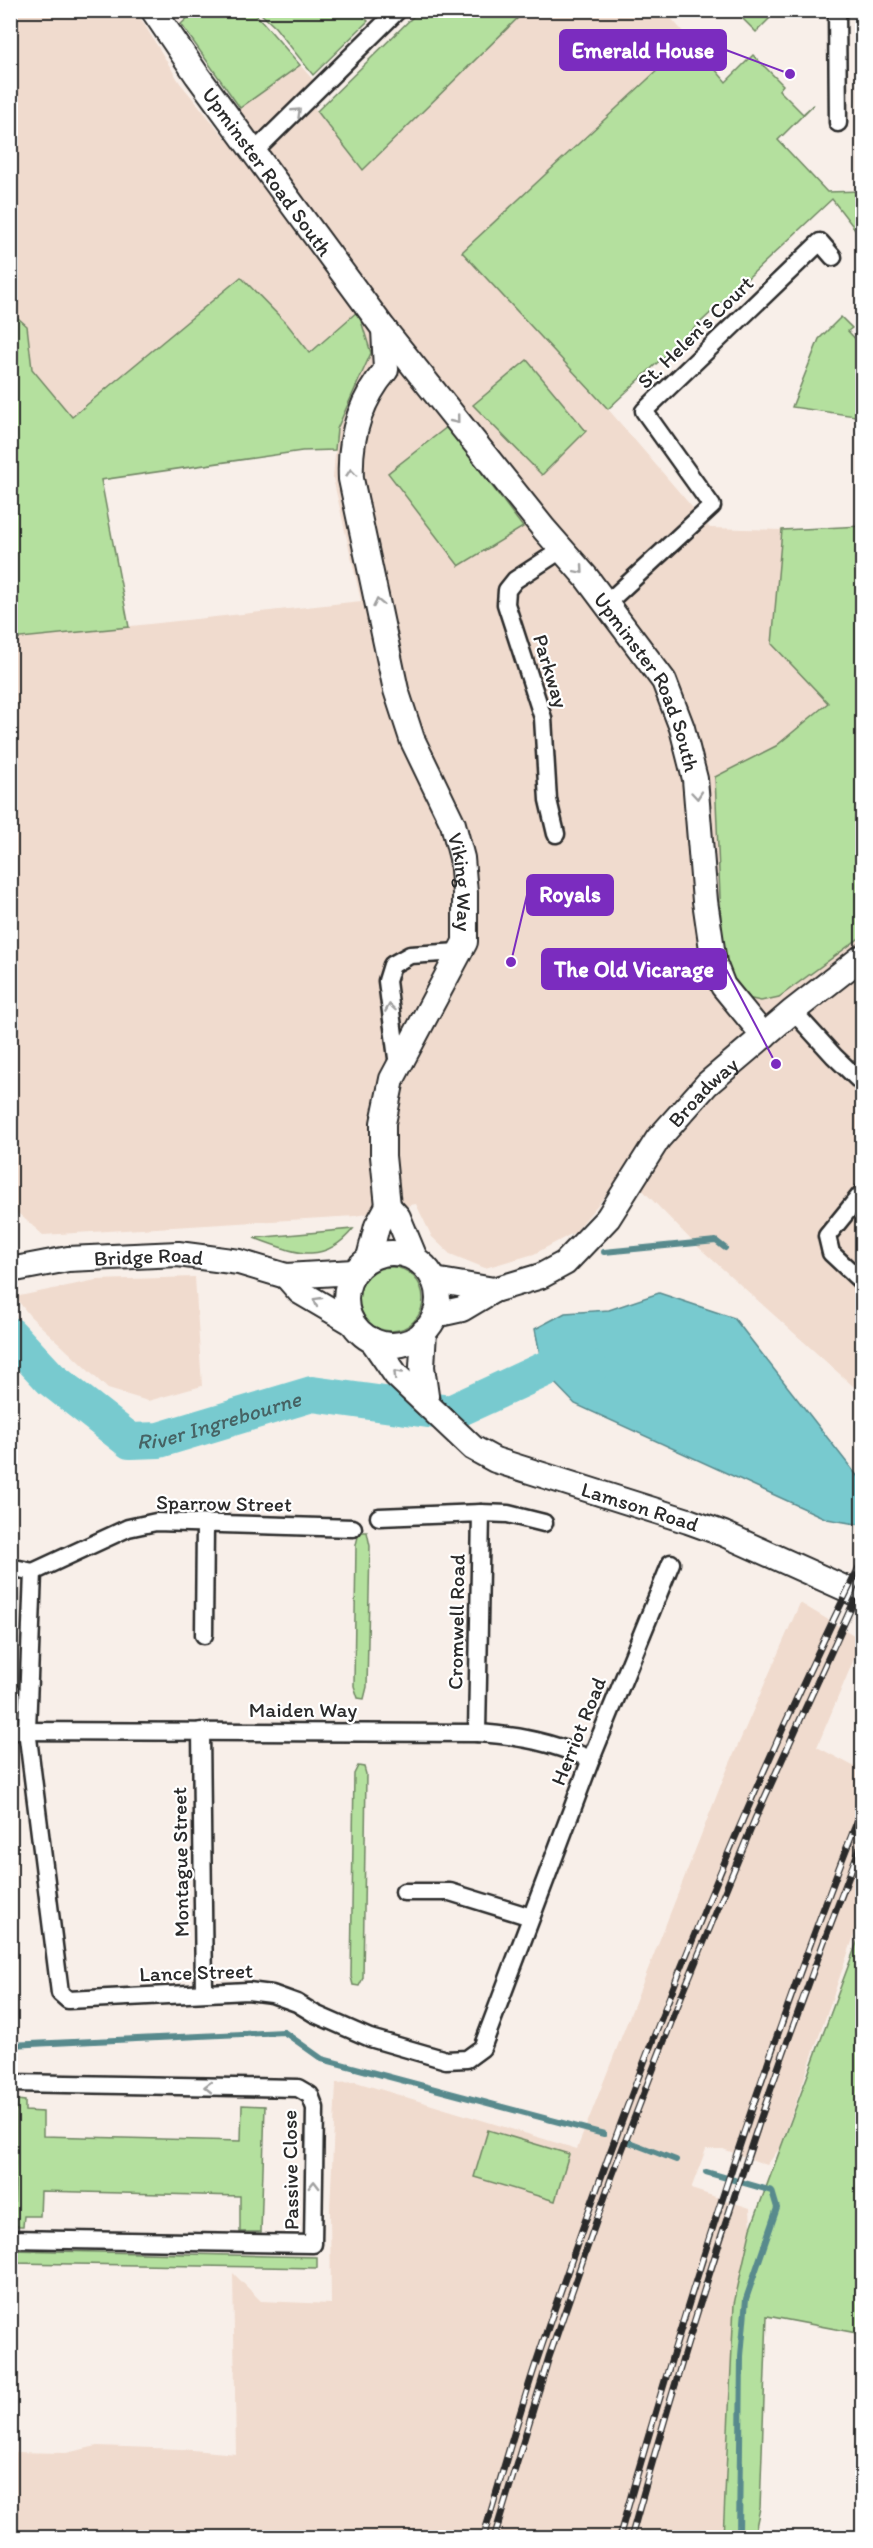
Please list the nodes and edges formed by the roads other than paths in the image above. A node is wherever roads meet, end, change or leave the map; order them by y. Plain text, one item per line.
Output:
1 (398, 10) edge
2 (837, 10) edge
3 (163, 14) edge
4 (838, 123) dead end
5 (254, 152) junction
6 (833, 257) dead end
7 (384, 329) junction
8 (417, 369) junction
9 (386, 370) junction
10 (561, 550) junction
11 (606, 604) junction
12 (556, 834) dead end
13 (459, 952) junction
14 (862, 957) edge
15 (793, 1011) junction
16 (764, 1036) junction
17 (398, 1065) junction
18 (862, 1083) edge
19 (862, 1192) edge
20 (388, 1206) junction
21 (415, 1258) junction
22 (361, 1265) junction
23 (10, 1270) edge
24 (286, 1276) junction
25 (434, 1280) junction
26 (862, 1282) edge
27 (494, 1290) junction
28 (351, 1322) junction
29 (430, 1323) junction
30 (372, 1340) junction
31 (428, 1403) junction
32 (481, 1513) junction
33 (379, 1517) dead end
34 (544, 1523) dead end
35 (206, 1524) junction
36 (353, 1528) dead end
37 (671, 1563) dead end
38 (10, 1567) edge
39 (33, 1572) junction
40 (862, 1596) edge
41 (204, 1635) dead end
42 (19, 1731) edge
43 (201, 1731) junction
44 (477, 1732) junction
45 (591, 1759) junction
46 (404, 1892) dead end
47 (531, 1917) junction
48 (204, 1992) junction
49 (10, 2083) edge
50 (10, 2239) edge

5 -> 1 street
2 - 4 street
3 - 5 street, Upminster Road South
5 - 7 street, Upminster Road South
6 - 11 street, St. Helen's Court
7 - 8 street, Upminster Road South
7 - 9 street
8 - 9 street
8 -> 10 street, Upminster Road South
13 -> 9 street, Viking Way
10 -> 11 street, Upminster Road South
10 - 12 street, Parkway
11 -> 16 street, Upminster Road South
13 - 17 street, Viking Way
17 -> 13 street
14 - 15 street, Broadway
15 - 16 street, Broadway
15 - 18 street
16 - 27 street, Broadway
17 - 20 street, Viking Way
19 - 26 street
20 - 21 street
20 - 22 street
21 - 22 street, Bridge Road
21 - 25 street
22 - 24 street, Bridge Road
22 - 28 street
23 - 24 street, Bridge Road
28 -> 24 street, Bridge Road
25 - 27 street
25 - 29 street
27 - 29 street
28 - 30 street, Bridge Road
29 - 30 street
29 - 31 street
31 -> 30 street, Bridge Road
31 - 40 street, Lamson Road
32 - 33 street
32 - 34 street
32 - 44 street, Cromwell Road
35 - 36 street, Sparrow Street
35 - 39 street, Sparrow Street
35 - 41 street
37 - 45 street, Herriot Road
38 - 39 street
39 - 42 street
42 - 43 street, Maiden Way
42 - 48 street, Lance Street
43 - 44 street, Maiden Way
43 - 48 street, Montague Street
44 - 45 street, Maiden Way
45 - 47 street, Herriot Road
46 - 47 street
47 - 48 street, Lance Street
50 -> 49 street, Passive Close

